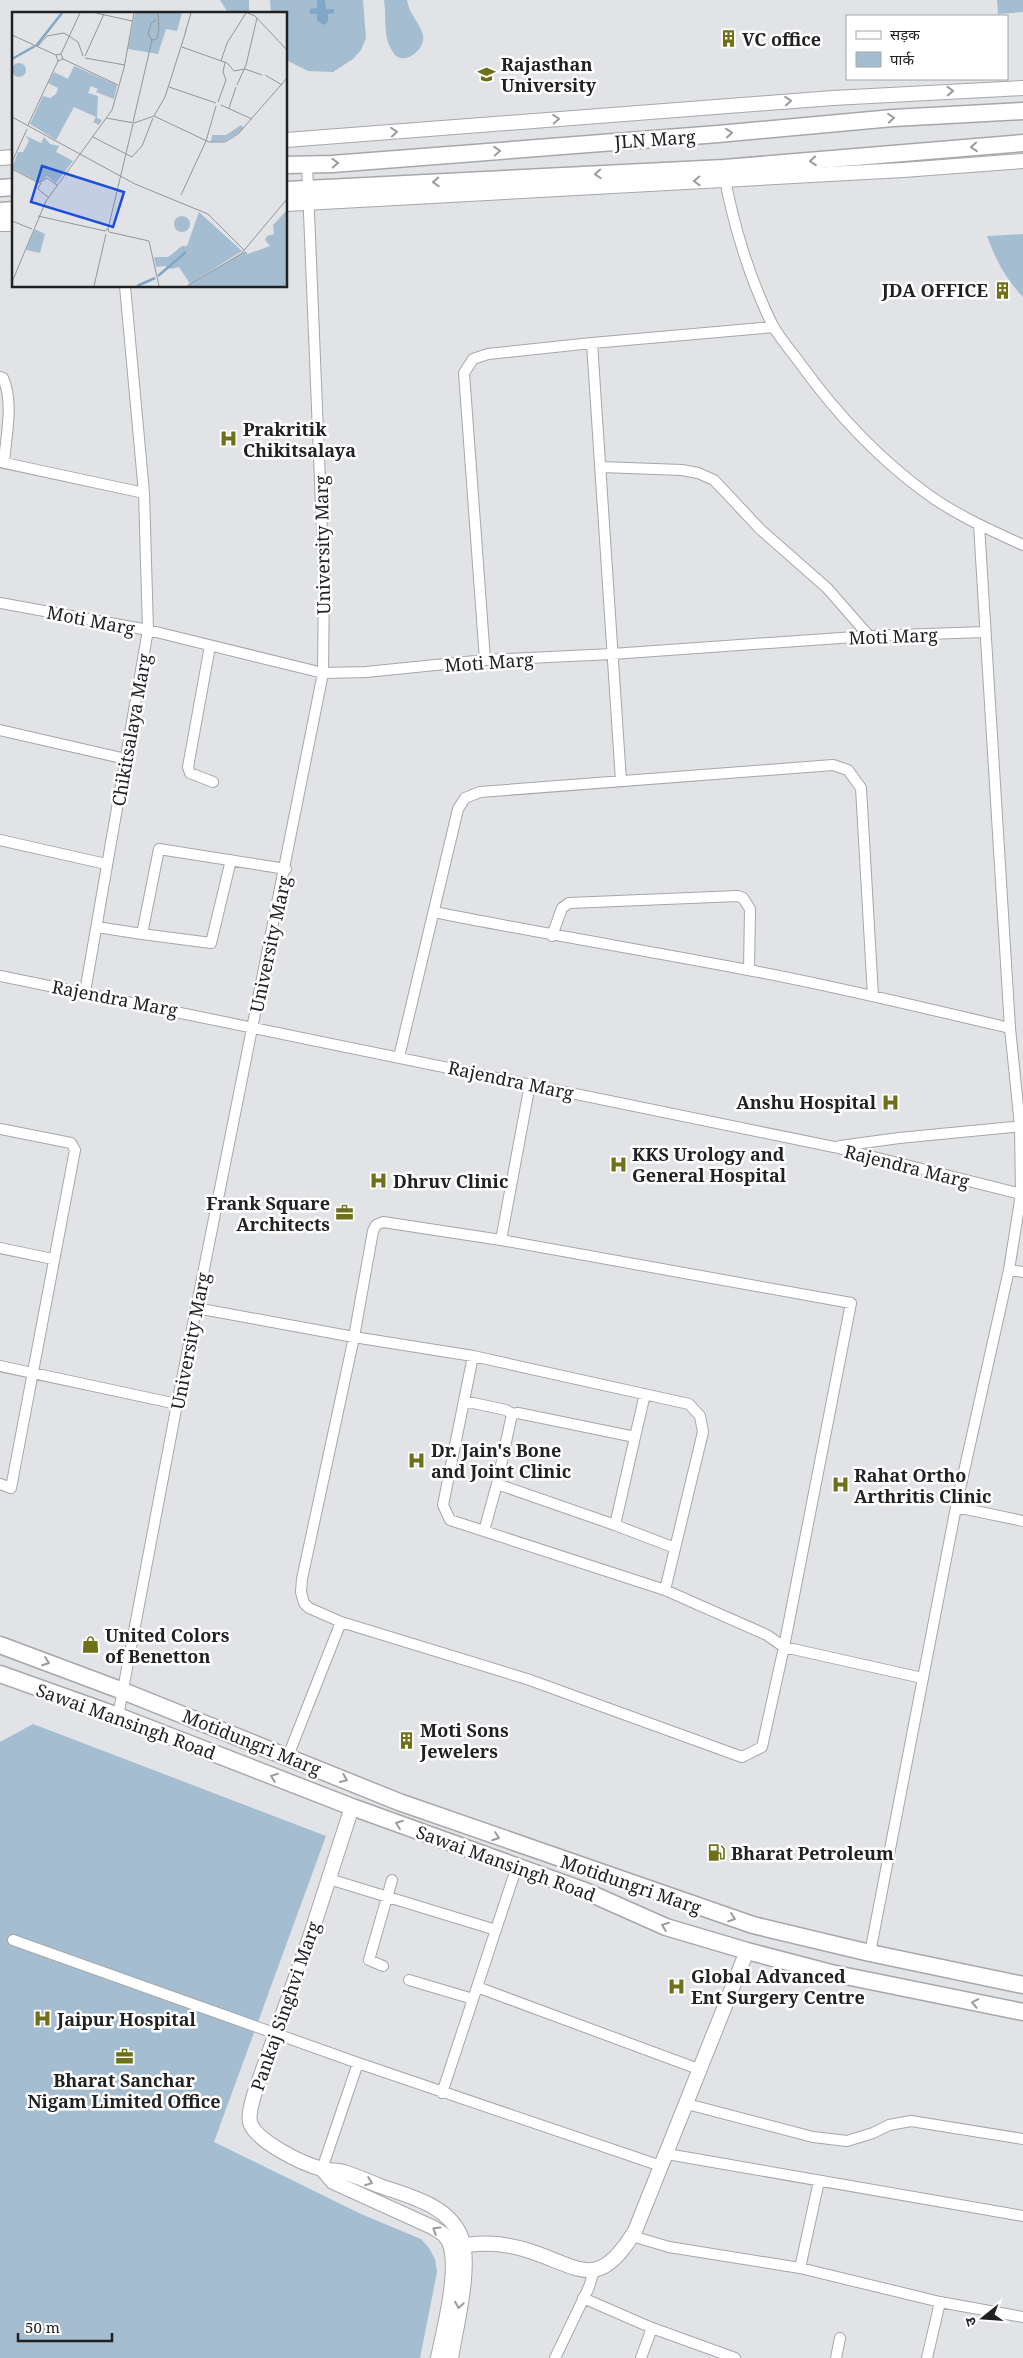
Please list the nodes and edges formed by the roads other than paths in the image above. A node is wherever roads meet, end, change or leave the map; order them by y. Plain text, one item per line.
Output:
1 (1023, 88) edge
2 (1023, 111) edge
3 (288, 140) edge
4 (1023, 143) edge
5 (1023, 161) edge
6 (307, 164) junction
7 (288, 165) edge
8 (724, 174) junction
9 (288, 191) edge
10 (309, 196) junction
11 (288, 203) edge
12 (126, 288) edge
13 (774, 327) junction
14 (592, 343) junction
15 (0, 377) edge
16 (2, 462) edge
17 (601, 466) junction
18 (144, 493) junction
19 (979, 525) junction
20 (1023, 545) edge
21 (0, 603) edge
22 (148, 630) junction
23 (985, 632) junction
24 (869, 636) junction
25 (210, 646) junction
26 (612, 654) junction
27 (485, 660) junction
28 (323, 673) junction
29 (0, 730) edge
30 (126, 760) junction
31 (621, 781) junction
32 (213, 782) dead end
33 (0, 840) edge
34 (231, 860) junction
35 (106, 864) junction
36 (286, 869) junction
37 (434, 912) junction
38 (97, 927) junction
39 (142, 934) junction
40 (552, 936) junction
41 (749, 970) junction
42 (0, 976) edge
43 (85, 992) junction
44 (873, 996) junction
45 (253, 1027) junction
46 (1010, 1028) junction
47 (399, 1057) junction
48 (530, 1084) junction
49 (1022, 1126) edge
50 (0, 1129) edge
51 (834, 1147) junction
52 (1020, 1194) junction
53 (501, 1240) junction
54 (0, 1248) edge
55 (53, 1259) junction
56 (1009, 1270) junction
57 (1023, 1272) edge
58 (196, 1308) junction
59 (354, 1337) junction
60 (473, 1356) junction
61 (0, 1366) edge
62 (32, 1373) junction
63 (645, 1394) junction
64 (464, 1401) junction
65 (177, 1404) junction
66 (512, 1414) junction
67 (635, 1437) junction
68 (0, 1484) edge
69 (497, 1484) junction
70 (956, 1507) junction
71 (1023, 1521) edge
72 (615, 1525) junction
73 (484, 1531) junction
74 (675, 1548) junction
75 (665, 1590) junction
76 (341, 1622) junction
77 (0, 1646) edge
78 (784, 1647) junction
79 (0, 1674) edge
80 (922, 1678) junction
81 (123, 1691) junction
82 (118, 1716) junction
83 (288, 1756) junction
84 (352, 1807) junction
85 (517, 1866) junction
86 (329, 1879) junction
87 (392, 1880) dead end
88 (388, 1897) junction
89 (496, 1930) junction
90 (12, 1940) dead end
91 (747, 1951) junction
92 (870, 1953) junction
93 (384, 1966) dead end
94 (409, 1980) dead end
95 (1023, 1985) edge
96 (477, 1986) junction
97 (473, 1999) junction
98 (1023, 2012) edge
99 (277, 2034) junction
100 (358, 2063) junction
101 (701, 2070) junction
102 (442, 2092) junction
103 (687, 2104) junction
104 (1023, 2139) edge
105 (664, 2160) junction
106 (322, 2169) junction
107 (819, 2181) junction
108 (1023, 2216) edge
109 (632, 2236) junction
110 (458, 2246) junction
111 (800, 2268) junction
112 (594, 2270) junction
113 (583, 2298) junction
114 (940, 2302) junction
115 (1023, 2317) edge
116 (652, 2328) junction
117 (840, 2338) dead end
118 (722, 2356) edge
119 (438, 2358) edge
120 (451, 2358) edge
121 (555, 2358) edge
122 (641, 2358) edge
123 (735, 2358) edge
124 (836, 2358) edge
125 (928, 2358) edge

3 -> 1 street
6 -> 2 main road, JLN Marg
4 -> 8 main road, JLN Marg
5 - 8 street
6 - 7 main road, JLN Marg
6 - 10 street, University Marg
8 -> 10 main road, JLN Marg
8 - 13 street
9 - 10 main road, JLN Marg
10 - 11 street
10 - 28 street, University Marg
12 - 18 street, Chikitsalaya Marg
13 - 14 street
13 - 19 street
14 - 17 street
14 - 27 street
15 - 16 street
16 - 18 street
17 - 24 street
17 - 26 street
18 - 22 street, Chikitsalaya Marg
19 - 20 street
19 - 23 street
21 - 22 street, Moti Marg
22 - 25 street, Moti Marg
22 - 30 street, Chikitsalaya Marg
23 - 24 street, Moti Marg
23 - 46 street
24 - 26 street, Moti Marg
25 - 28 street, Moti Marg
25 - 32 street
26 - 27 street, Moti Marg
26 - 31 street
27 - 28 street, Moti Marg
28 - 36 street, University Marg
29 - 30 street
30 - 35 street, Chikitsalaya Marg
31 - 37 street
31 - 44 street
33 - 35 street
34 - 36 street
34 - 39 street
34 - 39 street
35 - 38 street, Chikitsalaya Marg
36 - 45 street, University Marg
37 - 40 street
37 - 47 street
38 - 39 street
38 - 43 street, Chikitsalaya Marg
40 - 41 street
40 - 41 street
41 - 44 street
42 - 43 street, Rajendra Marg
43 - 45 street, Rajendra Marg
44 - 46 street
45 - 47 street, Rajendra Marg
45 - 58 street, University Marg
46 - 49 street
47 - 48 street, Rajendra Marg
48 - 51 street, Rajendra Marg
48 - 53 street
49 - 51 street
49 - 52 street
50 - 55 street
51 - 52 street, Rajendra Marg
52 - 56 street
53 - 59 street
53 - 78 street
54 - 55 street
55 - 62 street
56 - 57 street
56 - 70 street
58 - 59 street
58 - 65 street, University Marg
59 - 60 street
59 - 76 street
60 - 63 street
60 - 64 street
61 - 62 street
62 - 65 street
62 - 68 street
63 - 67 street
63 - 74 street
64 - 66 street
64 - 73 street
65 - 81 street, University Marg
66 - 67 street
66 - 69 street
67 - 72 street
69 - 72 street
69 - 73 street
70 - 71 street
70 - 80 street
72 - 74 street
73 - 75 street
74 - 75 street
75 - 78 street
76 - 78 street
76 - 83 street
77 -> 81 main road, Motidungri Marg
78 - 80 street
79 - 82 main road, Sawai Mansingh Road
80 - 92 street
81 - 82 street, University Marg
81 - 83 main road, Motidungri Marg
84 -> 82 main road, Sawai Mansingh Road
83 -> 92 main road, Motidungri Marg
85 -> 84 main road, Sawai Mansingh Road
84 - 86 street, Pankaj Singhvi Marg
85 - 89 street
91 -> 85 main road, Sawai Mansingh Road
86 - 88 street
86 - 99 street, Pankaj Singhvi Marg
87 - 88 street
88 - 89 street
88 - 93 street
89 - 96 street
90 - 99 street
98 -> 91 main road, Sawai Mansingh Road
91 - 101 street
92 - 95 main road, Motidungri Marg
94 - 97 street
96 - 97 street
96 - 101 street
97 - 102 street
99 - 100 street
99 - 106 street, Pankaj Singhvi Marg
100 - 102 street
100 - 106 street
101 - 103 street
102 - 105 street
103 - 104 street
103 - 105 street
105 - 107 street
105 - 109 street
110 -> 106 street, Pankaj Singhvi Marg
106 -> 110 street, Pankaj Singhvi Marg
107 - 108 street
107 - 111 street
109 - 111 street
109 - 112 street
110 - 112 street
110 - 119 street, Pankaj Singhvi Marg
110 -> 120 street, Pankaj Singhvi Marg
111 - 114 street
112 - 113 street
113 - 116 street
113 - 121 street
114 - 115 street
114 - 125 street
116 - 118 street
116 - 122 street
117 - 124 street
118 - 123 street

